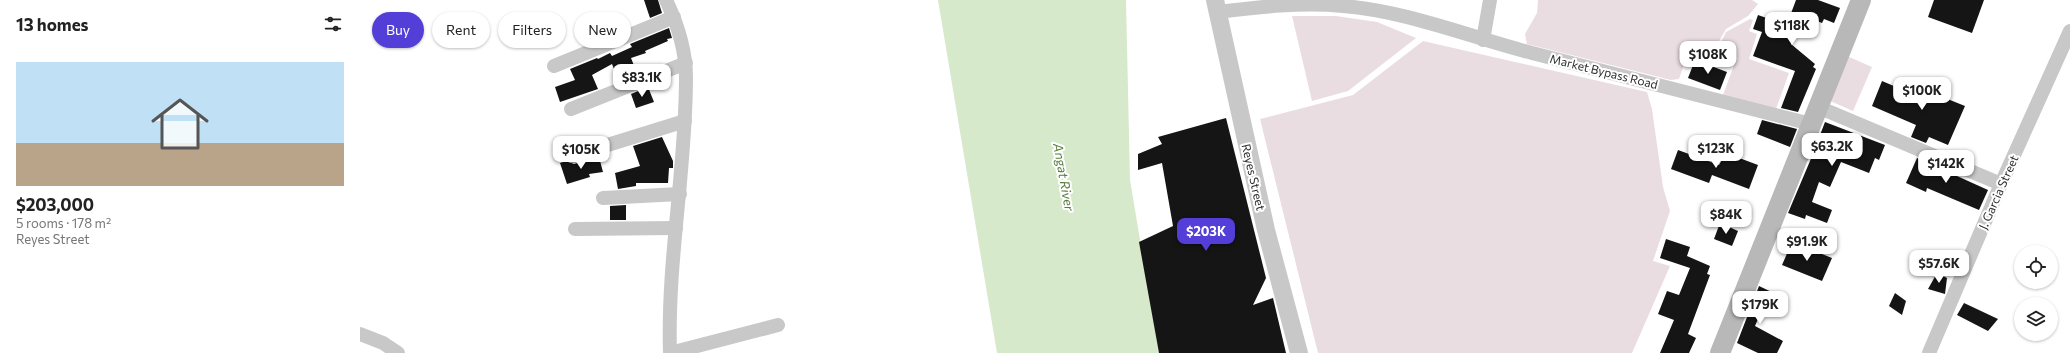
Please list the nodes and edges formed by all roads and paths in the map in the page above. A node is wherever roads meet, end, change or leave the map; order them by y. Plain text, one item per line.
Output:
1 (666, 0) edge
2 (1490, 0) edge
3 (1861, 0) edge
4 (1346, 3) edge
5 (1216, 6) edge
6 (674, 17) junction
7 (2070, 31) edge
8 (1482, 40) junction
9 (686, 63) junction
10 (554, 66) dead end
11 (570, 109) dead end
12 (1815, 116) junction
13 (685, 121) junction
14 (572, 156) dead end
15 (2001, 184) junction
16 (680, 194) junction
17 (603, 198) dead end
18 (676, 228) junction
19 (575, 229) dead end
20 (778, 326) dead end
21 (360, 334) edge
22 (398, 353) edge
23 (670, 353) edge
24 (1299, 353) edge
25 (1720, 353) edge
26 (1929, 353) edge

1 - 6 street
2 - 8 street
3 - 12 main road
4 - 5 street, Market Bypass Road
4 - 8 street, Market Bypass Road
5 - 24 street, Reyes Street
6 - 9 street
6 - 10 street
7 - 15 street, J. Garcia Street
8 - 12 street, Market Bypass Road
9 - 11 street
9 - 13 street
12 - 15 street, Market Bypass Road
12 - 25 main road
13 - 14 street
13 - 16 street
15 - 26 street, J. Garcia Street
16 - 17 street
16 - 18 street
18 - 19 street
18 - 23 street
20 - 23 street
21 - 22 street

